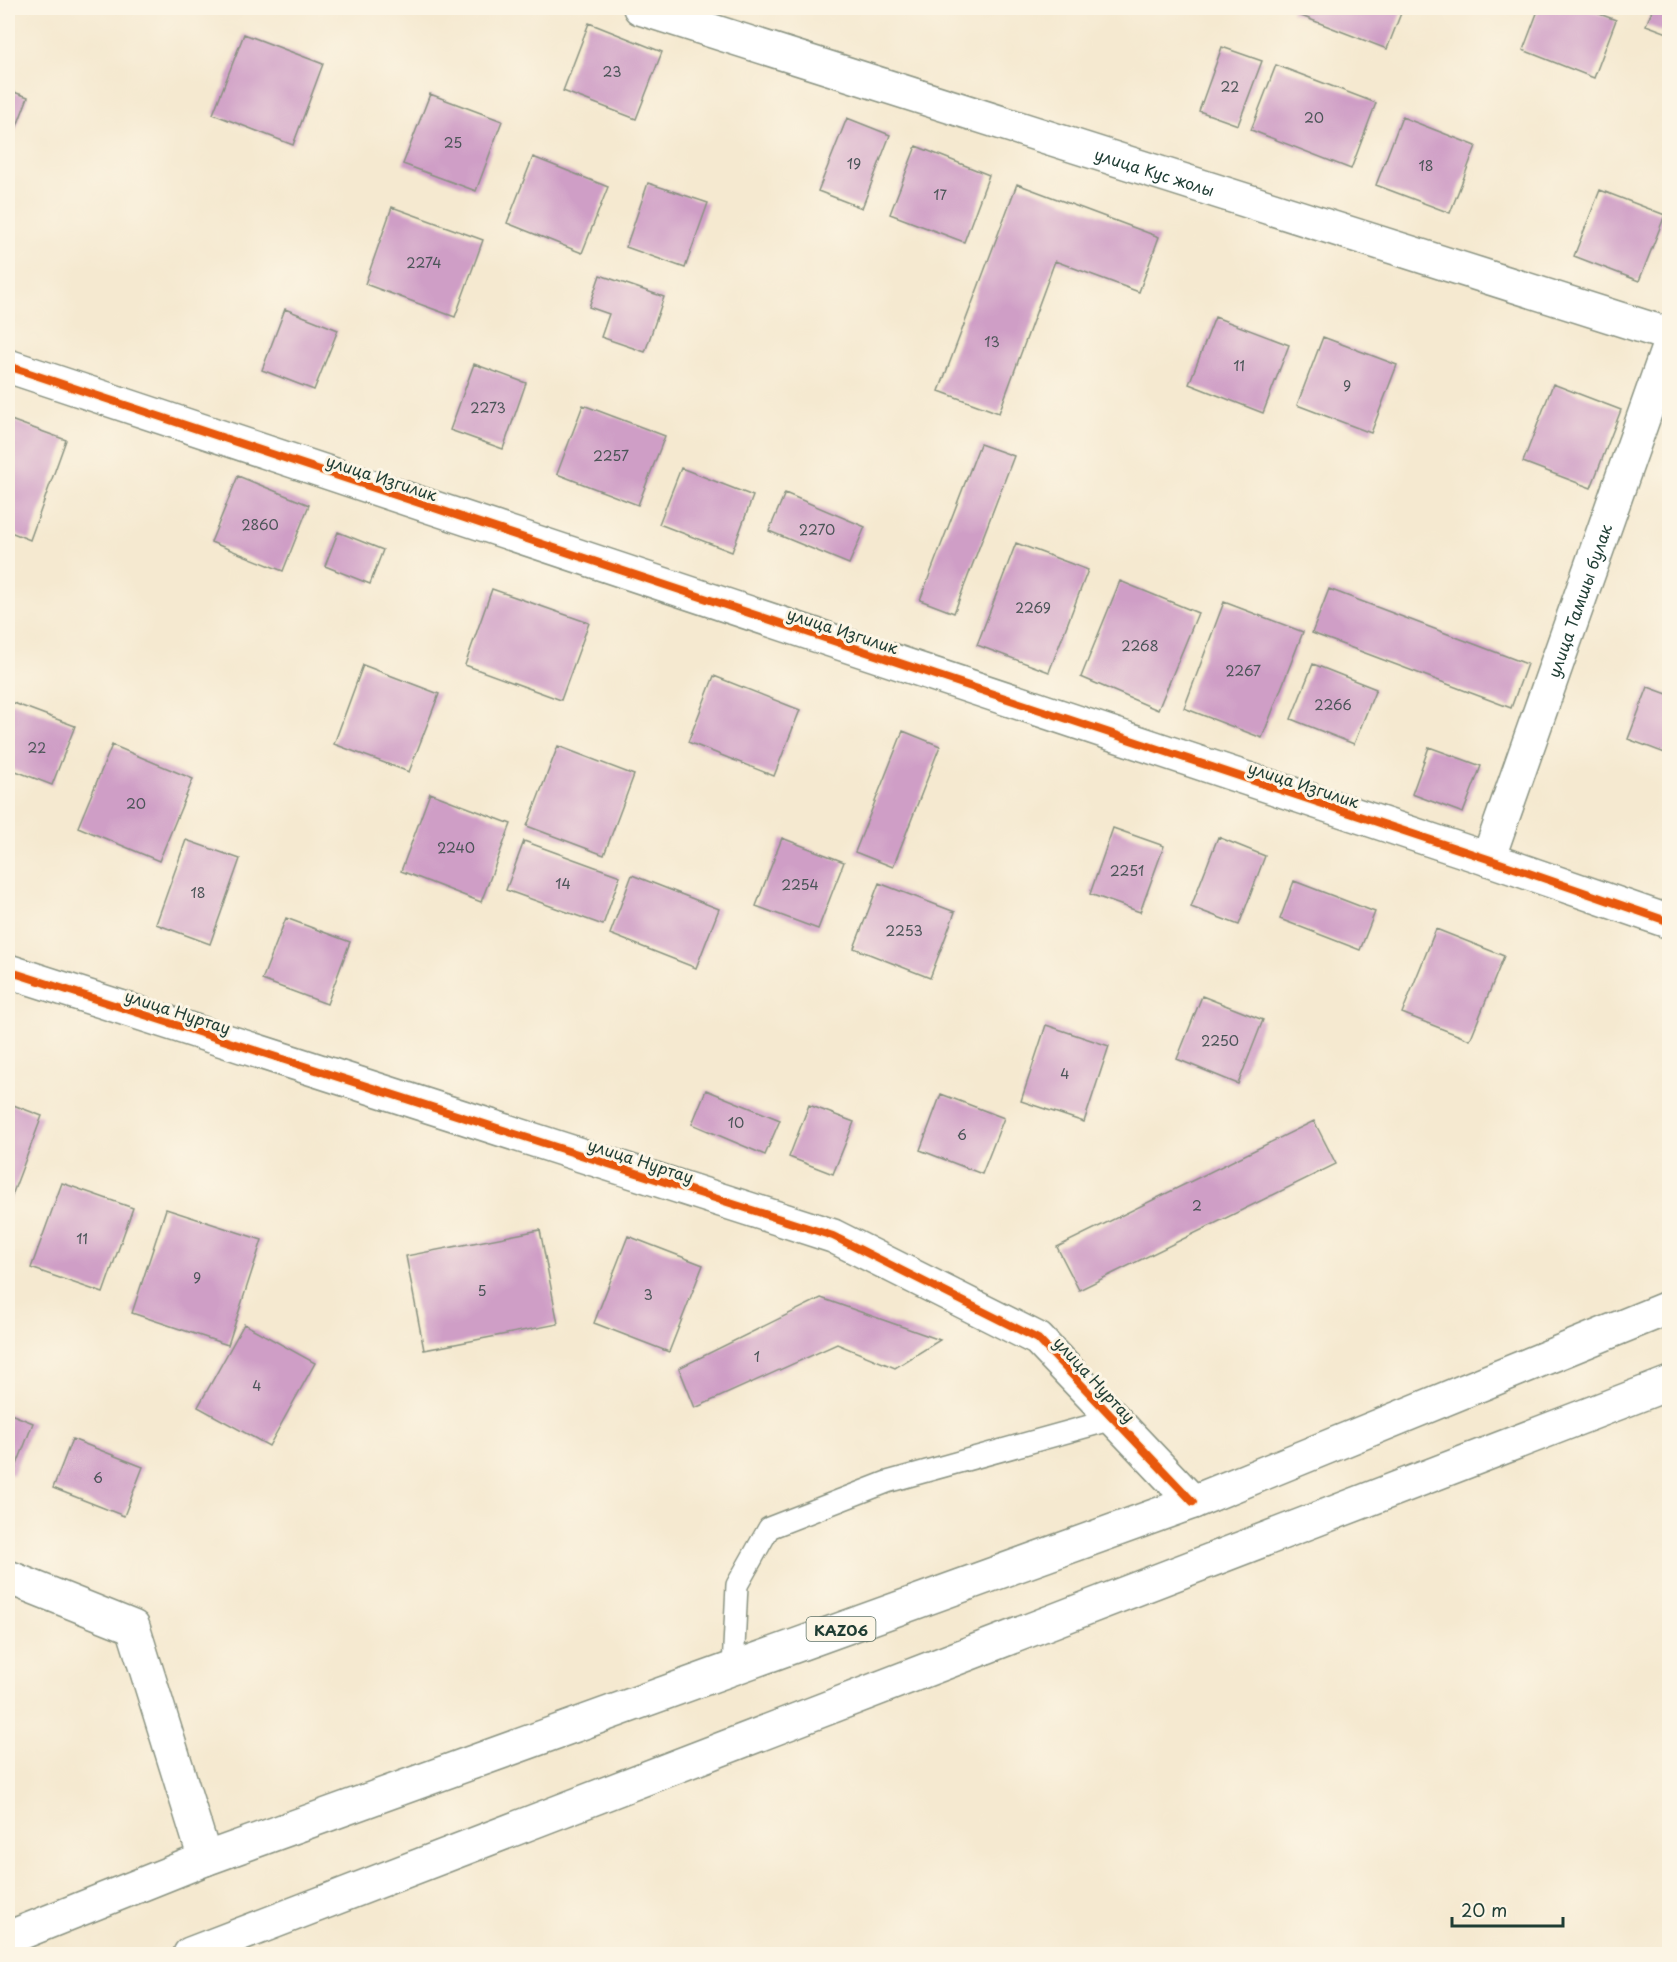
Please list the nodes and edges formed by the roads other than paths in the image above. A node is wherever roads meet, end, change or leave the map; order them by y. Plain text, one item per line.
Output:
1 (640, 8) edge
2 (1670, 336) edge
3 (1670, 342) edge
4 (8, 366) edge
5 (1488, 859) junction
6 (1670, 922) edge
7 (8, 970) edge
8 (1670, 1307) edge
9 (1670, 1383) edge
10 (1114, 1419) junction
11 (1193, 1502) junction
12 (8, 1577) edge
13 (733, 1668) junction
14 (205, 1859) junction
15 (8, 1938) edge
16 (190, 1954) edge

1 - 2 main road, улица Кус жолы
3 - 5 main road, улица Тамшы булак
4 - 5 main road, улица Изгилик
5 - 6 main road, улица Изгилик
7 - 10 main road, улица Нуртау
8 - 11 main road, KАZ06
9 - 16 main road
10 - 11 main road, улица Нуртау
10 - 13 lane
11 - 13 main road, KАZ06
12 - 14 main road
13 - 14 main road, KАZ06
14 - 15 main road, KАZ06

